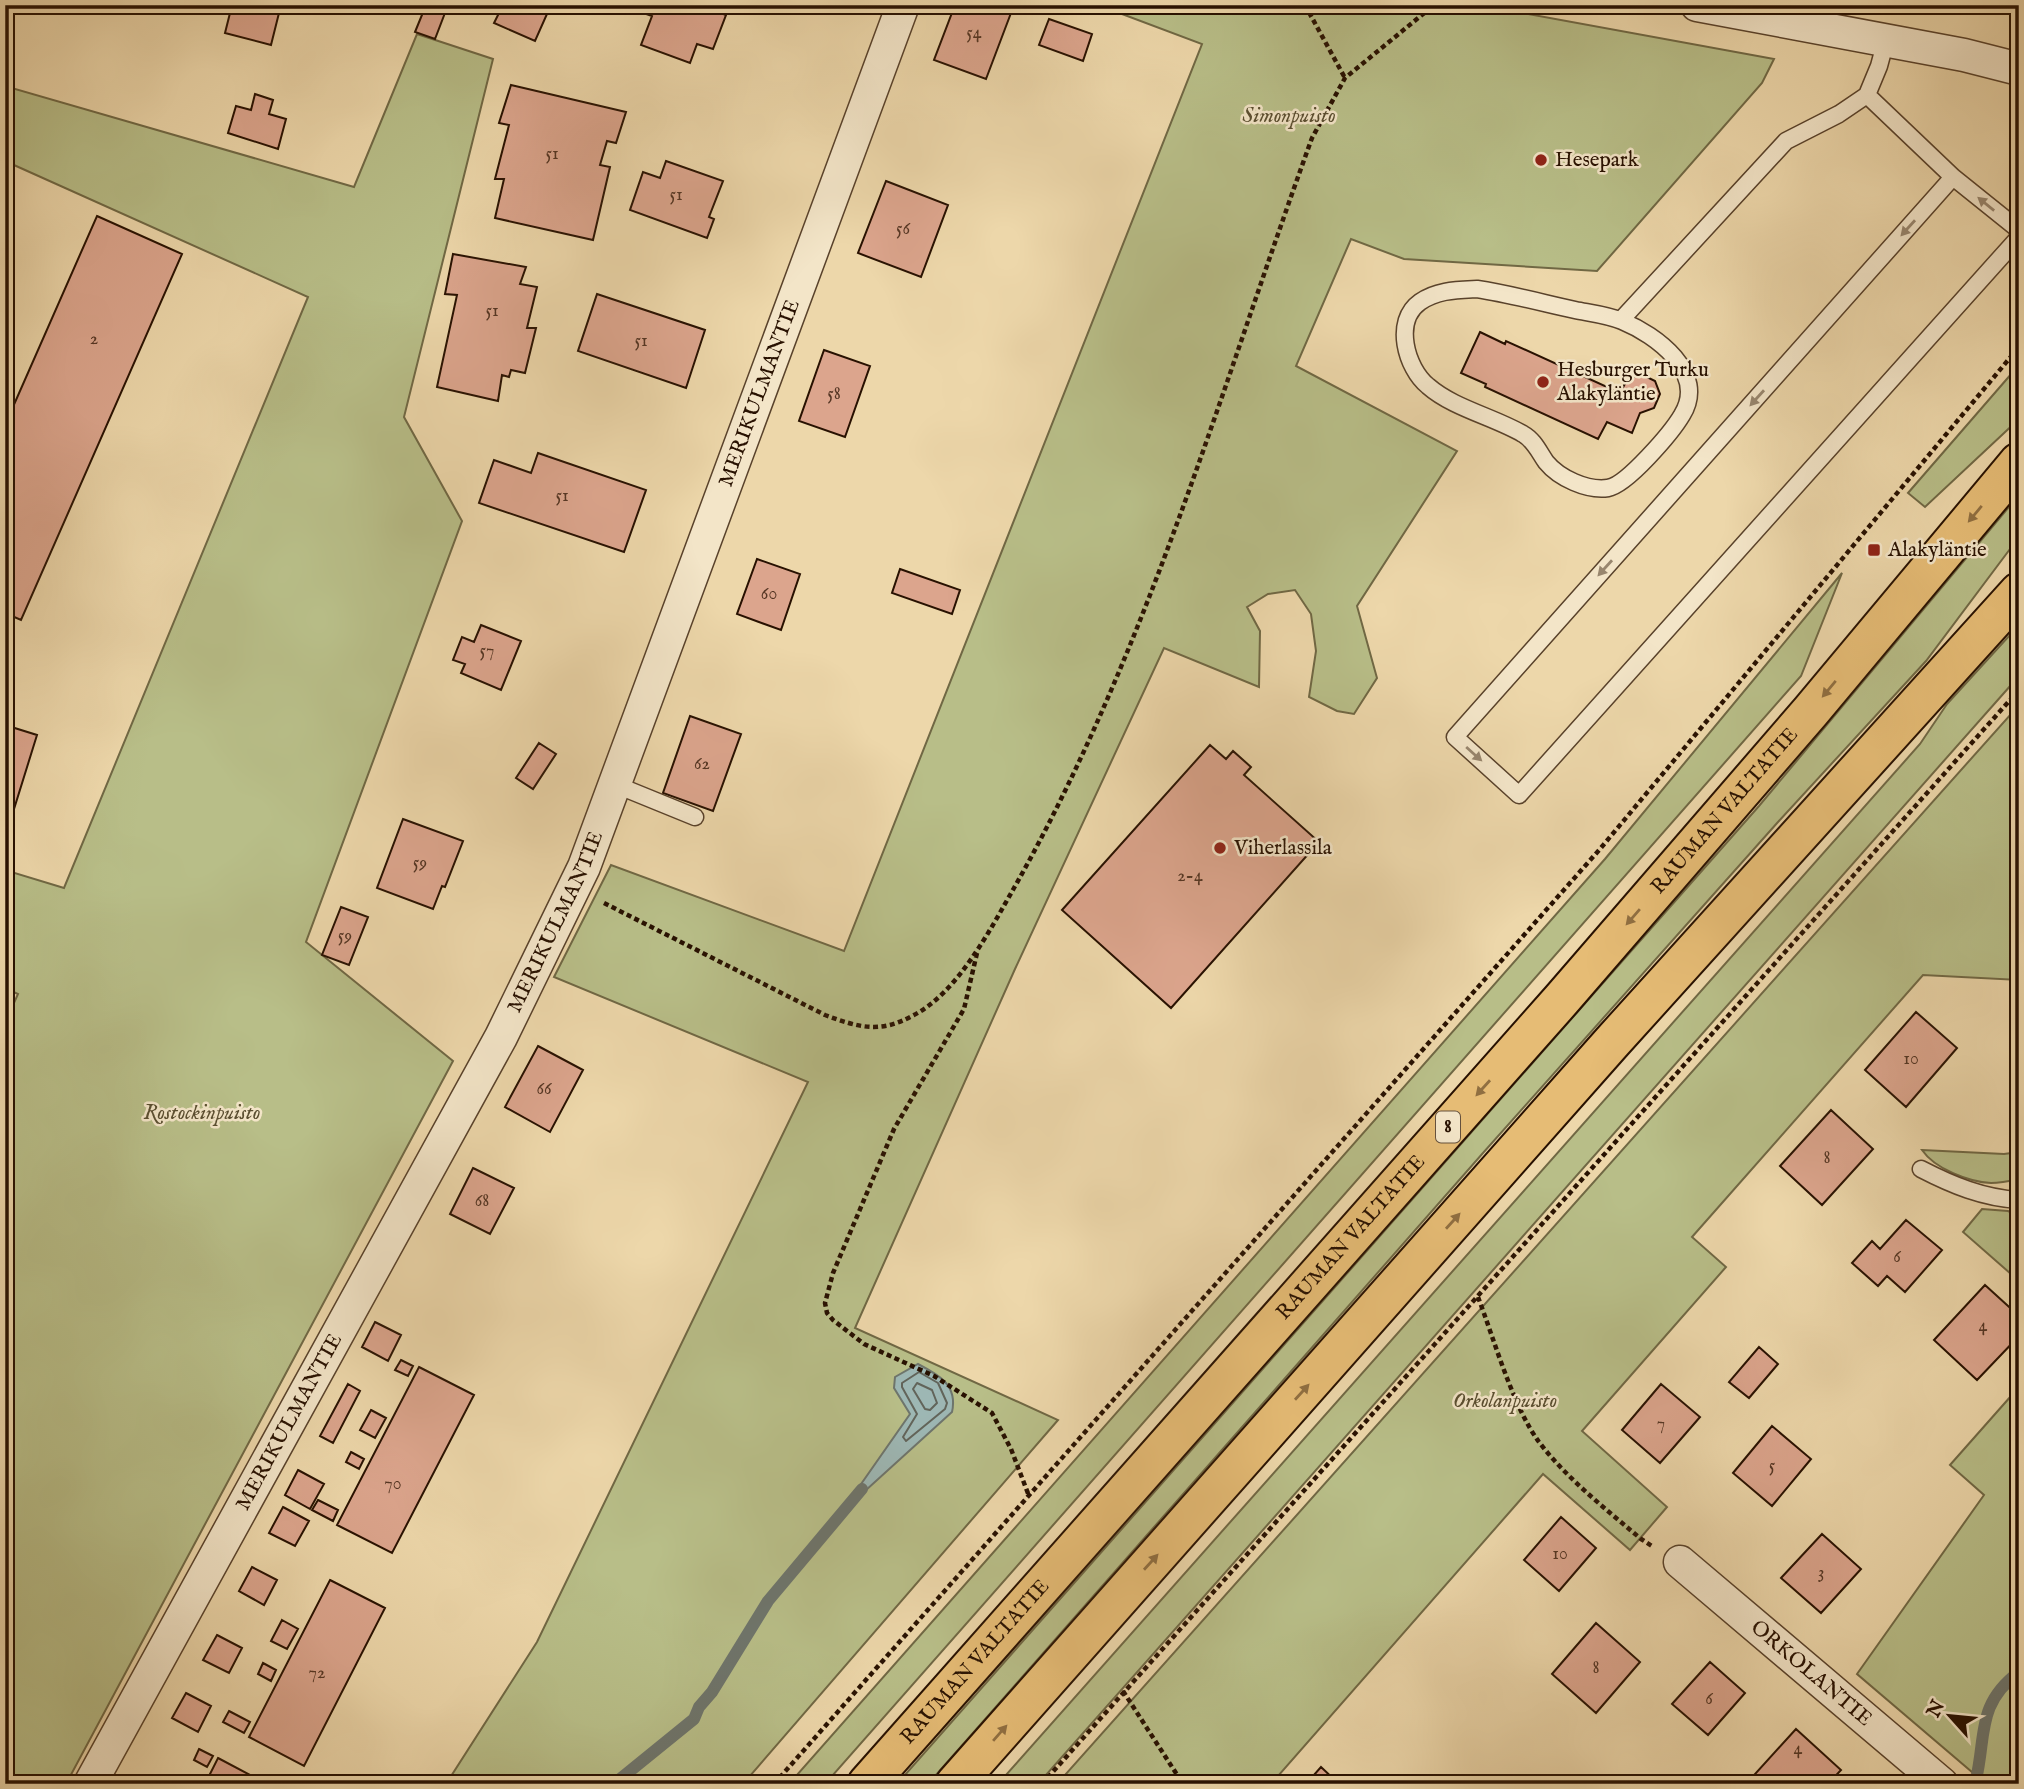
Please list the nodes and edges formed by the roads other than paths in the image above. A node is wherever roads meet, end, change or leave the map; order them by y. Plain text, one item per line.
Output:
1 (903, 5) edge
2 (1697, 5) edge
3 (1886, 40) junction
4 (2019, 69) edge
5 (1867, 95) junction
6 (1953, 177) junction
7 (2019, 230) edge
8 (2019, 237) edge
9 (1621, 320) junction
10 (2019, 462) edge
11 (2019, 592) edge
12 (614, 784) junction
13 (695, 817) dead end
14 (1921, 1169) dead end
15 (2019, 1200) edge
16 (1681, 1562) road end
17 (1941, 1783) edge
18 (90, 1784) edge
19 (867, 1784) edge
20 (955, 1784) edge

1 - 12 street, MERIKULMANTIE
2 - 3 street
3 - 4 street
3 - 5 lane
5 - 6 lane
5 - 9 lane
7 -> 6 lane
6 -> 8 lane
9 - 9 lane
10 -> 19 highway, RAUMAN VALTATIE / 8
20 -> 11 highway
12 - 13 lane
12 - 18 street, MERIKULMANTIE
14 - 15 lane
16 - 17 street, ORKOLANTIE

